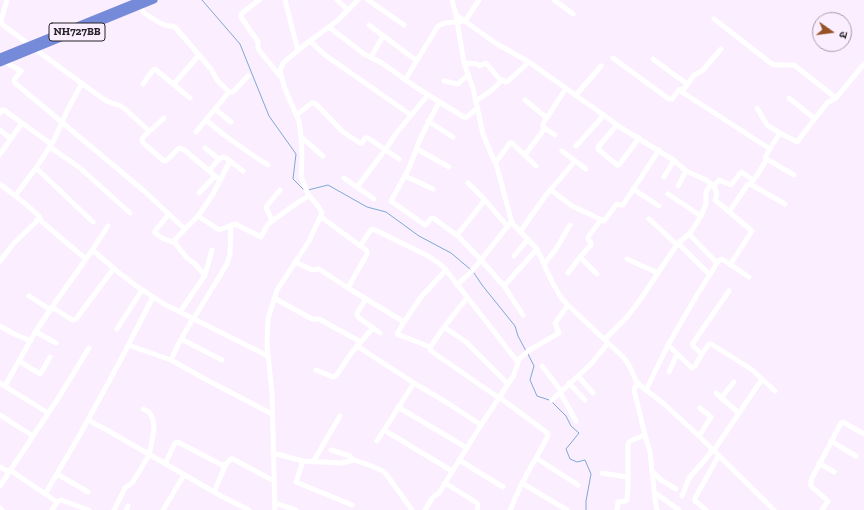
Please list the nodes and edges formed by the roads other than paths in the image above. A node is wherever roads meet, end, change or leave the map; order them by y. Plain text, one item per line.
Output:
1 (7, 0) edge
2 (154, 0) edge
3 (259, 0) edge
4 (284, 0) edge
5 (337, 0) edge
6 (358, 0) edge
7 (368, 0) edge
8 (452, 0) edge
9 (479, 0) edge
10 (554, 0) edge
11 (140, 3) edge
12 (128, 5) edge
13 (2, 9) edge
14 (348, 10) junction
15 (574, 14) dead end
16 (456, 15) junction
17 (714, 19) dead end
18 (465, 21) junction
19 (457, 22) junction
20 (404, 25) dead end
21 (369, 26) dead end
22 (329, 27) junction
23 (383, 36) junction
24 (310, 41) junction
25 (32, 47) junction
26 (721, 49) dead end
27 (298, 51) junction
28 (199, 56) junction
29 (371, 57) junction
30 (613, 58) dead end
31 (653, 59) dead end
32 (1, 60) edge
33 (417, 61) junction
34 (529, 62) junction
35 (464, 64) junction
36 (864, 64) edge
37 (601, 66) dead end
38 (468, 75) junction
39 (248, 76) dead end
40 (282, 78) junction
41 (405, 80) junction
42 (444, 81) dead end
43 (501, 81) junction
44 (82, 83) junction
45 (143, 84) dead end
46 (174, 84) junction
47 (687, 84) junction
48 (566, 88) junction
49 (679, 90) junction
50 (229, 92) junction
51 (428, 95) junction
52 (576, 95) junction
53 (190, 98) dead end
54 (789, 98) dead end
55 (836, 98) junction
56 (525, 100) dead end
57 (476, 101) junction
58 (438, 102) junction
59 (477, 108) junction
60 (757, 108) dead end
61 (215, 109) junction
62 (0, 113) edge
63 (296, 114) junction
64 (411, 115) junction
65 (604, 115) junction
66 (164, 118) dead end
67 (547, 118) junction
68 (815, 119) junction
69 (206, 120) junction
70 (428, 121) junction
71 (62, 122) junction
72 (231, 122) dead end
73 (22, 123) junction
74 (617, 125) junction
75 (545, 128) junction
76 (0, 130) edge
77 (150, 131) junction
78 (196, 132) dead end
79 (780, 133) junction
80 (555, 135) dead end
81 (302, 137) junction
82 (453, 137) dead end
83 (639, 138) junction
84 (11, 139) junction
85 (50, 145) junction
86 (576, 146) dead end
87 (205, 148) dead end
88 (417, 149) junction
89 (770, 149) junction
90 (385, 150) junction
91 (658, 150) junction
92 (562, 152) dead end
93 (0, 154) edge
94 (525, 155) junction
95 (323, 156) dead end
96 (219, 159) junction
97 (399, 159) dead end
98 (674, 160) junction
99 (766, 160) junction
100 (230, 161) junction
101 (575, 161) junction
102 (496, 162) junction
103 (268, 165) dead end
104 (536, 166) dead end
105 (449, 167) dead end
106 (36, 168) junction
107 (586, 169) dead end
108 (209, 171) junction
109 (243, 171) dead end
110 (686, 171) junction
111 (794, 175) dead end
112 (215, 176) junction
113 (405, 176) junction
114 (664, 177) dead end
115 (344, 178) dead end
116 (220, 180) junction
117 (752, 182) junction
118 (468, 183) dead end
119 (0, 184) edge
120 (712, 185) junction
121 (678, 186) dead end
122 (357, 187) junction
123 (633, 189) junction
124 (280, 190) dead end
125 (433, 190) dead end
126 (551, 190) junction
127 (199, 193) dead end
128 (668, 194) dead end
129 (308, 195) junction
130 (15, 196) junction
131 (374, 199) dead end
132 (485, 200) junction
133 (785, 204) dead end
134 (659, 206) dead end
135 (729, 212) junction
136 (130, 213) dead end
137 (169, 214) junction
138 (39, 216) junction
139 (198, 216) junction
140 (700, 216) junction
141 (321, 217) junction
142 (649, 219) dead end
143 (601, 220) junction
144 (272, 221) junction
145 (93, 222) dead end
146 (511, 222) junction
147 (231, 225) junction
148 (570, 225) dead end
149 (108, 226) dead end
150 (508, 227) junction
151 (185, 229) junction
152 (520, 232) junction
153 (689, 234) junction
154 (457, 235) junction
155 (528, 239) junction
156 (173, 242) junction
157 (678, 244) junction
158 (360, 246) junction
159 (537, 249) junction
160 (212, 250) dead end
161 (91, 252) junction
162 (514, 256) dead end
163 (580, 257) junction
164 (626, 258) dead end
165 (86, 259) junction
166 (481, 260) junction
167 (0, 261) edge
168 (295, 262) junction
169 (717, 263) junction
170 (544, 264) junction
171 (730, 265) junction
172 (114, 268) junction
173 (446, 270) junction
174 (568, 273) dead end
175 (658, 273) junction
176 (598, 274) dead end
177 (205, 275) junction
178 (710, 275) junction
179 (749, 277) dead end
180 (457, 285) junction
181 (504, 286) junction
182 (348, 288) junction
183 (142, 290) junction
184 (729, 291) dead end
185 (29, 296) dead end
186 (153, 297) junction
187 (274, 298) junction
188 (467, 298) junction
189 (366, 299) junction
190 (568, 305) junction
191 (52, 309) junction
192 (180, 312) junction
193 (523, 314) dead end
194 (193, 318) junction
195 (404, 322) junction
196 (0, 326) edge
197 (444, 327) junction
198 (373, 328) junction
199 (117, 329) dead end
200 (36, 332) junction
201 (380, 334) dead end
202 (181, 339) junction
203 (31, 340) junction
204 (606, 341) junction
205 (56, 344) dead end
206 (359, 344) junction
207 (128, 345) junction
208 (668, 345) junction
209 (430, 347) junction
210 (89, 348) dead end
211 (678, 354) junction
212 (702, 354) junction
213 (268, 356) junction
214 (50, 357) dead end
215 (171, 360) junction
216 (222, 360) dead end
217 (19, 361) junction
218 (518, 362) junction
219 (542, 366) dead end
220 (316, 370) dead end
221 (669, 372) dead end
222 (578, 376) junction
223 (762, 379) junction
224 (734, 382) dead end
225 (569, 383) junction
226 (2, 384) edge
227 (414, 384) junction
228 (508, 384) junction
229 (639, 384) junction
230 (646, 390) junction
231 (561, 391) junction
232 (775, 391) dead end
233 (593, 393) dead end
234 (716, 393) dead end
235 (499, 398) junction
236 (721, 398) junction
237 (552, 400) dead end
238 (585, 400) dead end
239 (398, 407) junction
240 (700, 408) dead end
241 (143, 409) dead end
242 (739, 413) junction
243 (48, 414) junction
244 (272, 414) junction
245 (0, 415) edge
246 (340, 416) dead end
247 (88, 420) junction
248 (576, 421) dead end
249 (481, 424) junction
250 (384, 430) junction
251 (864, 434) edge
252 (645, 435) junction
253 (33, 436) junction
254 (699, 436) junction
255 (377, 441) dead end
256 (831, 441) junction
257 (467, 448) junction
258 (330, 450) dead end
259 (714, 450) junction
260 (273, 453) junction
261 (149, 455) junction
262 (719, 455) junction
263 (856, 456) dead end
264 (536, 458) junction
265 (353, 460) junction
266 (459, 460) junction
267 (303, 461) junction
268 (313, 462) junction
269 (819, 463) junction
270 (165, 464) junction
271 (226, 464) junction
272 (0, 467) edge
273 (452, 471) junction
274 (652, 471) junction
275 (10, 472) junction
276 (834, 472) dead end
277 (602, 473) dead end
278 (57, 474) junction
279 (184, 475) junction
280 (627, 477) junction
281 (274, 481) junction
282 (445, 483) junction
283 (522, 483) junction
284 (578, 485) dead end
285 (0, 486) edge
286 (503, 487) dead end
287 (676, 489) dead end
288 (88, 492) dead end
289 (214, 492) junction
290 (654, 492) junction
291 (45, 494) junction
292 (682, 496) dead end
293 (57, 502) junction
294 (274, 503) junction
295 (352, 505) dead end
296 (166, 509) edge
297 (52, 510) edge
298 (89, 510) edge
299 (114, 510) edge
300 (249, 510) edge
301 (275, 510) edge
302 (296, 510) edge
303 (412, 510) edge
304 (425, 510) edge
305 (477, 510) edge
306 (510, 510) edge
307 (567, 510) edge
308 (617, 510) edge
309 (657, 510) edge
310 (679, 510) edge
311 (706, 510) edge
312 (774, 510) edge
313 (822, 510) edge

1 - 13 street
2 - 11 highway, NH727BB
3 - 40 street
4 - 27 street
5 - 14 street
6 - 14 street
7 - 20 street
8 - 16 street
9 - 18 street
10 - 15 street
11 - 12 highway, NH727BB
11 - 28 street
12 - 25 highway, NH727BB
13 - 25 street
14 - 22 street
16 - 18 street
16 - 19 street
17 - 55 street
18 - 19 street
18 - 34 street
19 - 33 street
19 - 35 street
21 - 23 street
22 - 24 street
22 - 29 street
23 - 29 street
23 - 33 street
24 - 27 street
24 - 64 street
25 - 32 highway, NH727BB
25 - 44 street
26 - 47 street
27 - 40 street
28 - 46 street
28 - 50 street
29 - 41 street
30 - 49 street
31 - 47 street
32 - 71 street
33 - 41 street
34 - 43 street
34 - 48 street
35 - 38 street
35 - 43 street
36 - 55 street
37 - 52 street
38 - 42 street
38 - 57 street
39 - 50 street
40 - 63 street
41 - 51 street
43 - 57 street
44 - 71 street
44 - 77 street
45 - 46 street
46 - 53 street
47 - 49 street
48 - 52 street
48 - 67 street
49 - 89 street
50 - 61 street
51 - 58 street
51 - 64 street
52 - 65 street
54 - 68 street
55 - 68 street
56 - 67 street
57 - 59 street
58 - 59 street
58 - 70 street
59 - 102 street
60 - 79 street
61 - 69 street
61 - 72 street
62 - 73 street
63 - 81 street
63 - 90 street
64 - 90 street
65 - 74 street
65 - 86 street
66 - 77 street
67 - 75 street
68 - 79 street
69 - 78 street
69 - 103 street
70 - 82 street
70 - 88 street
71 - 85 street
71 - 137 street
73 - 84 street
73 - 85 street
74 - 83 street
74 - 83 street
75 - 80 street
75 - 94 street
76 - 84 street
77 - 108 street
79 - 89 street
81 - 95 street
81 - 129 street
83 - 91 street
84 - 93 street
85 - 106 street
85 - 136 street
87 - 96 street
88 - 105 street
88 - 113 street
89 - 99 street
90 - 97 street
90 - 122 street
91 - 98 street
91 - 123 street
92 - 101 street
94 - 102 street
94 - 104 street
96 - 100 street
96 - 108 street
98 - 110 street
98 - 114 street
99 - 111 street
99 - 117 street
100 - 109 street
100 - 116 street
101 - 107 street
101 - 126 street
102 - 146 street
106 - 130 street
106 - 145 street
108 - 112 street
110 - 120 street
110 - 121 street
112 - 116 street
112 - 127 street
113 - 125 street
113 - 154 street
115 - 122 street
116 - 139 street
117 - 120 street
117 - 133 street
117 - 135 street
118 - 132 street
119 - 130 street
120 - 135 street
120 - 140 street
122 - 131 street
123 - 134 street
123 - 143 street
124 - 144 street
126 - 143 street
126 - 152 street
128 - 140 street
129 - 141 street
129 - 144 street
130 - 138 street
132 - 150 street
132 - 154 street
135 - 171 street
137 - 151 street
137 - 156 street
138 - 165 street
138 - 167 street
139 - 147 street
139 - 151 street
140 - 153 street
141 - 158 street
141 - 168 street
142 - 157 street
143 - 163 street
144 - 147 street
146 - 150 street
146 - 152 street
147 - 194 street
148 - 170 street
149 - 161 street
150 - 166 street
151 - 156 street
152 - 155 street
153 - 157 street
153 - 169 street
154 - 166 street
155 - 159 street
155 - 162 street
156 - 177 street
157 - 175 street
157 - 178 street
158 - 173 street
158 - 182 street
159 - 170 street
159 - 181 street
160 - 177 street
161 - 165 street
161 - 172 street
163 - 174 street
163 - 176 street
164 - 175 street
165 - 191 street
166 - 180 street
166 - 181 street
168 - 182 street
168 - 187 street
169 - 171 street
169 - 178 street
170 - 190 street
171 - 179 street
172 - 183 street
172 - 191 street
173 - 180 street
173 - 195 street
175 - 204 street
177 - 192 street
178 - 208 street
180 - 188 street
181 - 193 street
182 - 189 street
183 - 186 street
183 - 199 street
184 - 212 street
185 - 191 street
186 - 192 street
186 - 207 street
187 - 206 street
187 - 213 street
188 - 197 street
188 - 218 street
189 - 195 street
189 - 198 street
190 - 204 street
190 - 218 street
191 - 200 street
192 - 194 street
194 - 202 street
194 - 213 street
195 - 209 street
196 - 203 street
197 - 209 street
197 - 228 street
198 - 201 street
198 - 206 street
200 - 203 street
200 - 205 street
202 - 215 street
202 - 216 street
203 - 217 street
204 - 222 street
204 - 229 street
206 - 220 street
206 - 227 street
207 - 215 street
207 - 247 street
208 - 211 street
208 - 230 street
209 - 235 street
210 - 243 street
211 - 212 street
211 - 221 street
212 - 223 street
213 - 244 street
214 - 217 street
215 - 244 street
217 - 226 street
218 - 228 street
219 - 231 street
222 - 225 street
222 - 233 street
223 - 232 street
223 - 242 street
224 - 236 street
225 - 231 street
225 - 238 street
226 - 243 street
227 - 239 street
227 - 249 street
228 - 235 street
229 - 230 street
229 - 252 street
230 - 254 street
231 - 237 street
231 - 248 street
234 - 236 street
235 - 249 street
235 - 264 street
236 - 242 street
239 - 250 street
239 - 257 street
240 - 254 street
241 - 261 street
242 - 259 street
243 - 253 street
244 - 260 street
245 - 253 street
246 - 268 street
247 - 261 street
247 - 278 street
249 - 257 street
250 - 255 street
250 - 273 street
251 - 256 street
252 - 274 street
252 - 280 street
253 - 275 street
254 - 259 street
256 - 263 street
256 - 269 street
257 - 266 street
258 - 265 street
259 - 262 street
259 - 292 street
260 - 267 street
260 - 281 street
261 - 270 street
261 - 299 street
262 - 311 street
262 - 312 street
264 - 283 street
264 - 284 street
265 - 268 street
265 - 303 street
266 - 273 street
266 - 286 street
267 - 268 street
267 - 295 street
269 - 276 street
269 - 313 street
270 - 271 street
270 - 279 street
271 - 281 street
271 - 289 street
272 - 275 street
273 - 282 street
274 - 287 street
274 - 290 street
275 - 285 street
275 - 291 street
277 - 280 street
278 - 288 street
278 - 291 street
279 - 289 street
279 - 296 street
280 - 308 street
281 - 294 street
282 - 304 street
282 - 305 street
283 - 306 street
283 - 307 street
289 - 300 street
290 - 309 street
290 - 310 street
291 - 293 street
293 - 297 street
293 - 298 street
294 - 301 street
294 - 302 street

